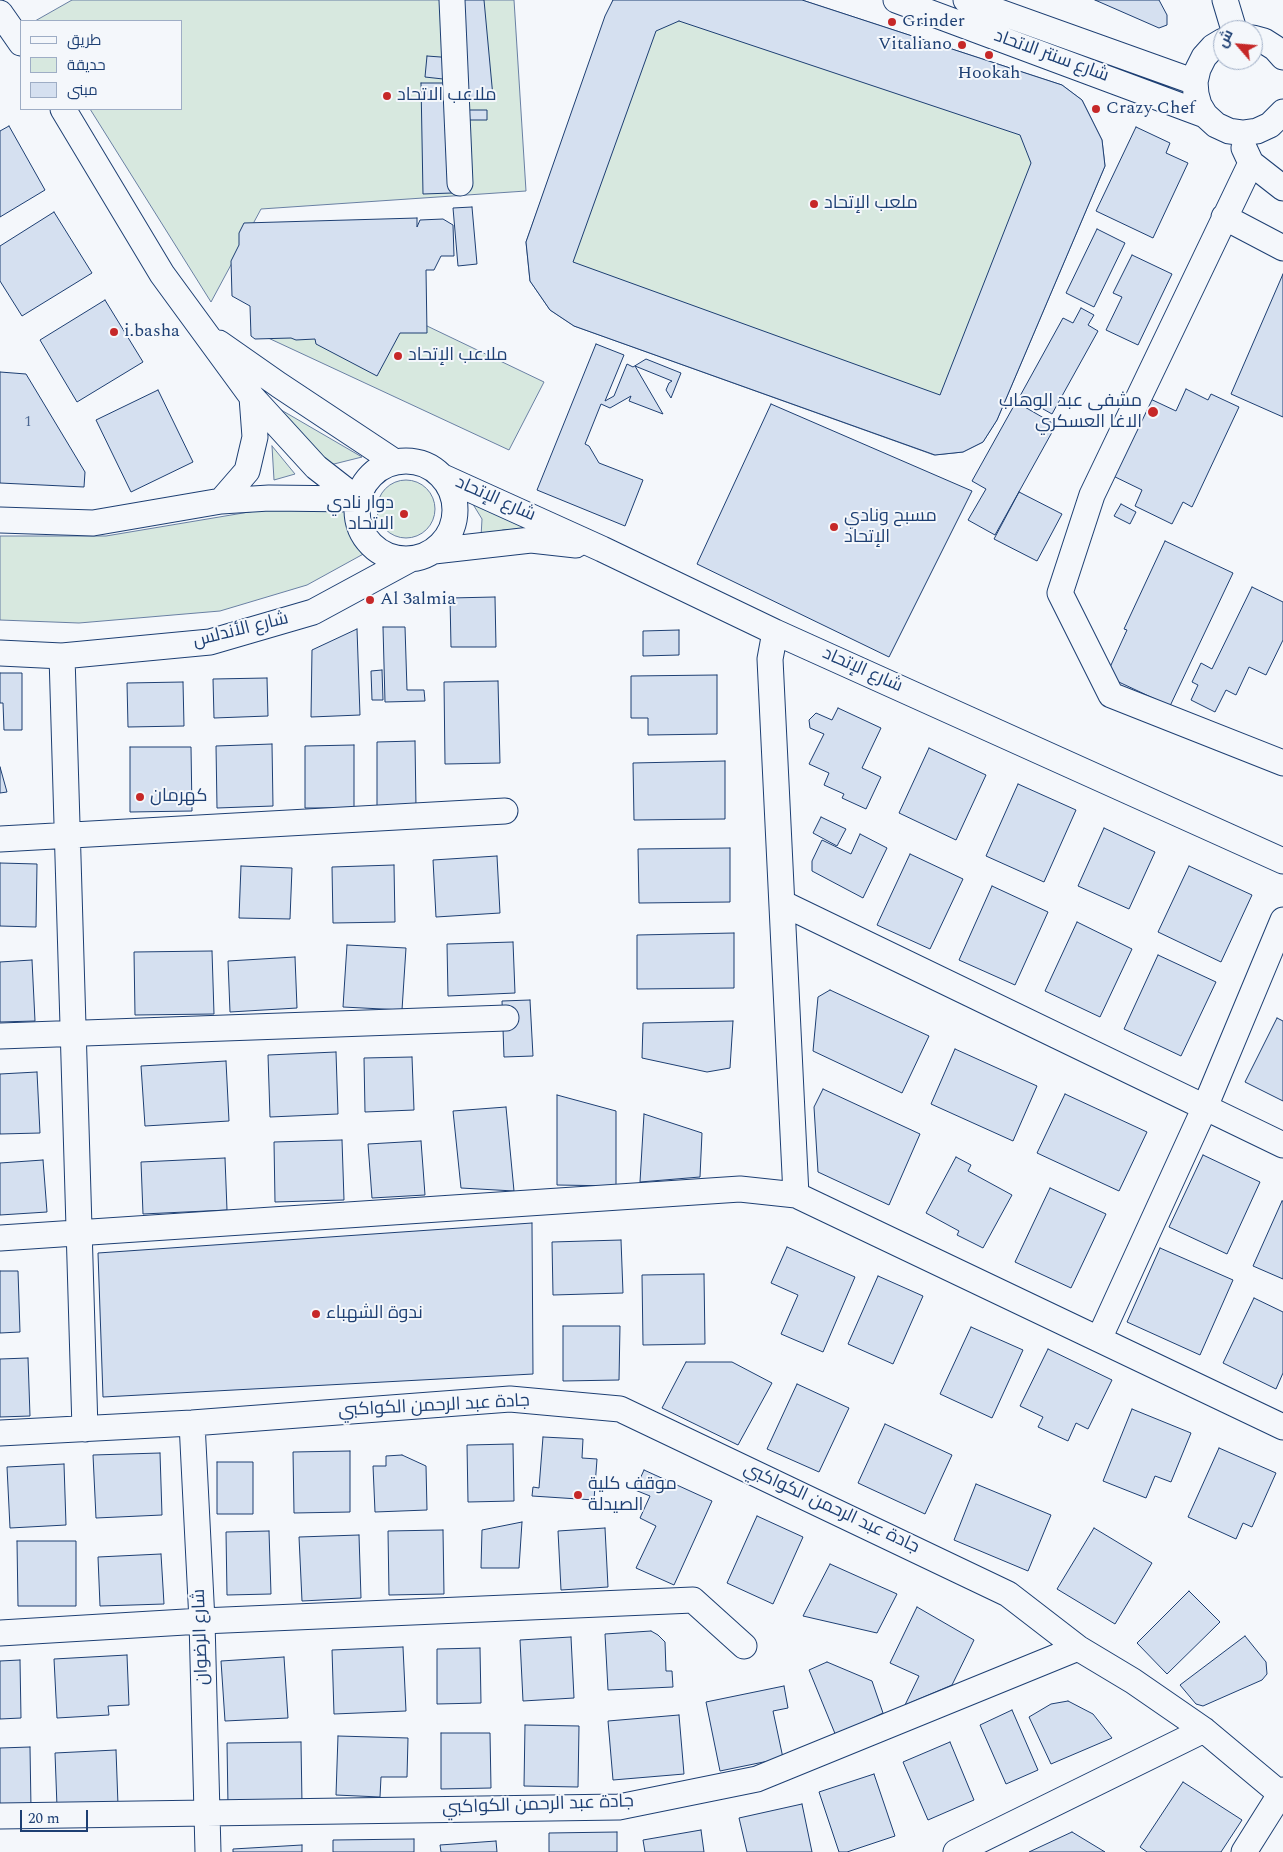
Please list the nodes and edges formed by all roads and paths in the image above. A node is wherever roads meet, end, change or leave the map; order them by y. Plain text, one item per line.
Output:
1 (12, 0) edge
2 (452, 0) edge
3 (896, 0) edge
4 (966, 0) edge
5 (1225, 0) edge
6 (0, 13) edge
7 (1231, 20) edge
8 (20, 21) edge
9 (1263, 40) edge
10 (20, 42) edge
11 (1213, 47) edge
12 (1283, 57) edge
13 (1195, 82) junction
14 (64, 110) edge
15 (1283, 112) edge
16 (1205, 115) junction
17 (1243, 133) junction
18 (1251, 163) junction
19 (460, 182) dead end
20 (1283, 188) edge
21 (1224, 217) junction
22 (1283, 248) edge
23 (204, 333) junction
24 (252, 397) junction
25 (395, 462) junction
26 (443, 477) junction
27 (357, 499) junction
28 (221, 501) junction
29 (0, 520) edge
30 (602, 549) junction
31 (434, 551) junction
32 (409, 560) junction
33 (775, 632) junction
34 (0, 654) edge
35 (62, 656) junction
36 (1283, 764) edge
37 (505, 811) dead end
38 (67, 835) junction
39 (0, 839) edge
40 (1283, 861) edge
41 (782, 903) junction
42 (1283, 920) edge
43 (506, 1018) dead end
44 (72, 1033) junction
45 (0, 1036) edge
46 (1205, 1107) junction
47 (1283, 1145) edge
48 (796, 1195) junction
49 (78, 1233) junction
50 (0, 1238) edge
51 (1099, 1339) junction
52 (192, 1423) junction
53 (1283, 1427) edge
54 (85, 1429) junction
55 (0, 1433) edge
56 (202, 1621) junction
57 (0, 1633) edge
58 (744, 1646) dead end
59 (1078, 1648) junction
60 (1204, 1730) junction
61 (1282, 1793) edge
62 (208, 1814) junction
63 (0, 1816) edge
64 (208, 1852) edge
65 (956, 1852) edge
66 (1244, 1852) edge

1 - 8 street
2 - 19 street
3 - 16 street, شارع سنتر الاتحاد
4 - 13 street, شارع سنتر الاتحاد
5 - 7 street
6 - 10 street
9 - 12 street
11 - 13 street
13 - 16 street
14 - 23 street
15 - 17 street
16 - 17 street, شارع سنتر الاتحاد
17 - 18 street
18 - 20 street
18 - 21 street
21 - 22 street
21 - 36 street
23 - 24 street
23 - 25 street
24 - 27 street
24 - 28 street
25 - 26 street
25 - 27 street
26 - 30 street, شارع الإتحاد
26 - 31 street
27 - 28 street
27 - 32 street
28 - 29 street
30 - 31 street
30 - 33 street, شارع الإتحاد
31 - 32 street
32 - 35 street, شارع الأندلس
33 - 40 street, شارع الإتحاد
33 - 41 street
34 - 35 street, شارع الأندلس
35 - 38 street
37 - 38 street
38 - 39 street
38 - 44 street
41 - 46 street
41 - 48 street
42 - 46 street
43 - 44 street
44 - 45 street
44 - 49 street
46 - 47 street
46 - 51 street
48 - 49 street
48 - 51 street
49 - 50 street
49 - 54 street
51 - 53 street
52 - 54 street, جادة عبد الرحمن الكواكبي
52 - 56 street, شارع الرضوان
52 - 59 street, جادة عبد الرحمن الكواكبي
54 - 55 street, جادة عبد الرحمن الكواكبي
56 - 57 street
56 - 58 street
56 - 62 street, شارع الرضوان
59 - 60 street, جادة عبد الرحمن الكواكبي
59 - 62 street, جادة عبد الرحمن الكواكبي
60 - 61 street, جادة عبد الرحمن الكواكبي
60 - 65 street
61 - 66 street
62 - 63 street, جادة عبد الرحمن الكواكبي
62 - 64 street, شارع الرضوان

